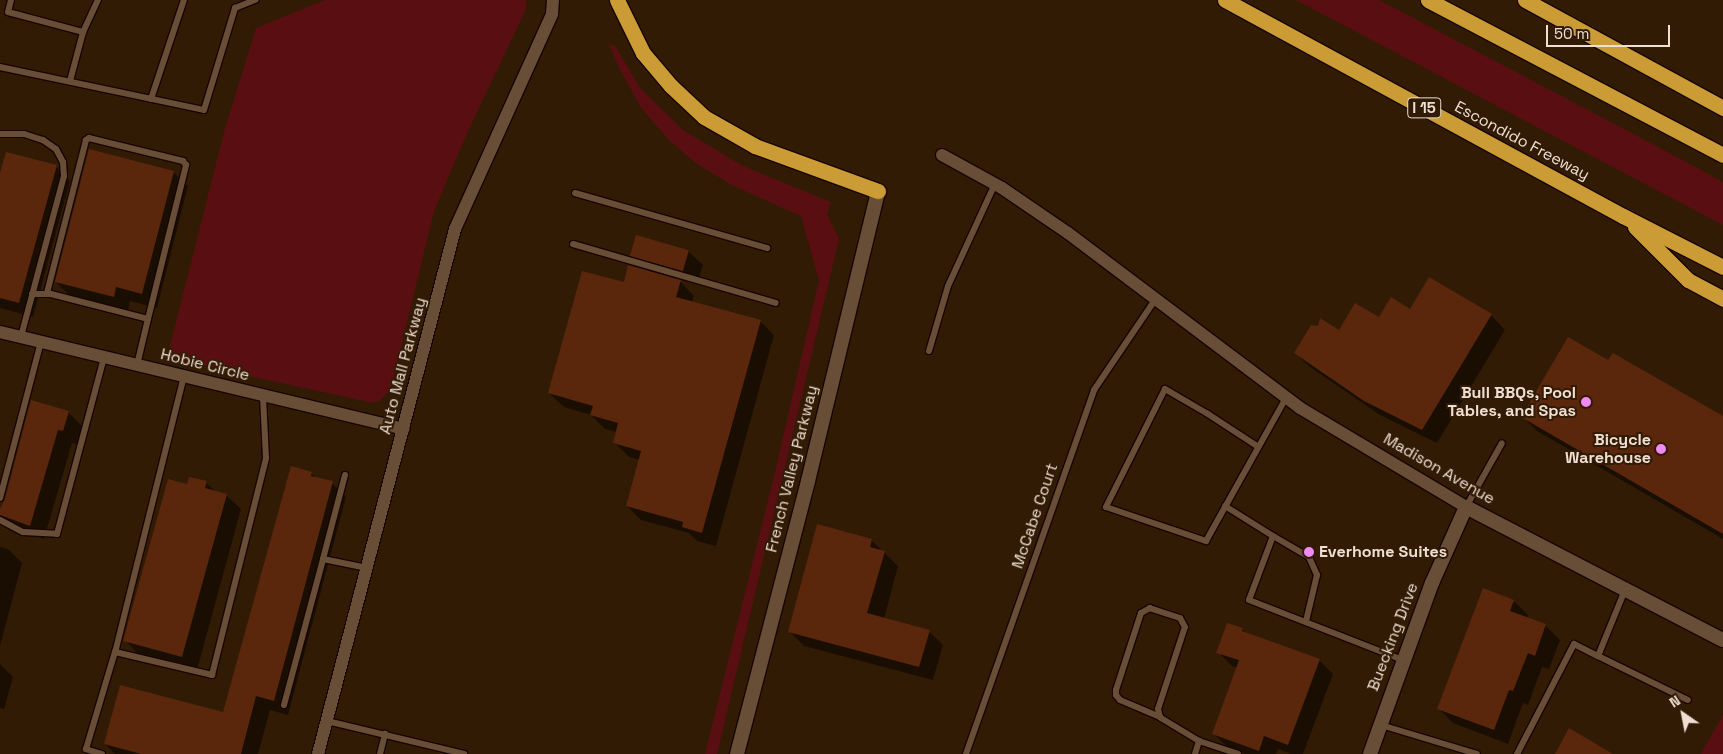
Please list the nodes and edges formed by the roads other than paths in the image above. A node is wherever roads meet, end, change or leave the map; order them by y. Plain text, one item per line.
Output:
1 (11, 0) edge
2 (98, 0) edge
3 (184, 0) edge
4 (255, 0) edge
5 (553, 0) edge
6 (617, 0) edge
7 (1225, 0) edge
8 (1428, 0) edge
9 (1525, 0) edge
10 (83, 32) junction
11 (0, 67) edge
12 (70, 81) junction
13 (151, 98) junction
14 (1723, 108) edge
15 (0, 134) edge
16 (942, 155) dead end
17 (1723, 155) edge
18 (995, 184) junction
19 (878, 192) joint
20 (575, 194) dead end
21 (1623, 216) junction
22 (573, 244) dead end
23 (767, 248) dead end
24 (1723, 267) edge
25 (32, 294) junction
26 (49, 294) junction
27 (1723, 299) edge
28 (1155, 300) junction
29 (776, 303) dead end
30 (148, 318) junction
31 (0, 332) edge
32 (21, 337) junction
33 (41, 342) junction
34 (929, 350) dead end
35 (104, 357) junction
36 (137, 365) junction
37 (184, 376) junction
38 (263, 396) junction
39 (1286, 398) junction
40 (403, 429) junction
41 (1502, 443) dead end
42 (1257, 446) junction
43 (345, 475) dead end
44 (0, 498) edge
45 (1225, 506) junction
46 (1466, 506) junction
47 (0, 520) edge
48 (1273, 536) junction
49 (323, 559) junction
50 (367, 568) junction
51 (1625, 590) junction
52 (1306, 621) junction
53 (1723, 640) edge
54 (115, 652) junction
55 (1598, 656) junction
56 (1403, 660) junction
57 (1688, 700) dead end
58 (284, 705) dead end
59 (1160, 717) junction
60 (327, 721) junction
61 (1380, 724) junction
62 (384, 734) junction
63 (1199, 741) junction
64 (102, 754) edge
65 (318, 754) edge
66 (380, 754) edge
67 (464, 754) edge
68 (736, 754) edge
69 (966, 754) edge
70 (1195, 754) edge
71 (1238, 754) edge
72 (1370, 754) edge
73 (1477, 754) edge
74 (1517, 754) edge

1 - 10 lane
2 - 10 lane
3 - 13 lane
4 - 13 lane
5 - 40 street, Auto Mall Parkway
6 - 19 highway
7 - 21 highway, Escondido Freeway / I 15
8 - 17 highway
9 - 14 highway
10 - 12 lane
11 - 12 lane
12 - 13 lane
15 - 25 lane
16 - 18 street, Madison Avenue
18 - 28 street, Madison Avenue
18 - 34 lane
19 - 68 main road, French Valley Parkway
20 - 23 lane
21 - 24 highway, Escondido Freeway / I 15
21 - 27 highway
22 - 29 lane
25 - 26 lane
25 - 32 lane
26 - 30 lane
26 - 30 lane
28 - 39 street, Madison Avenue
28 - 69 lane, McCabe Court
30 - 36 lane
31 - 32 street, Hobie Circle
32 - 33 street, Hobie Circle
33 - 35 street, Hobie Circle
33 - 44 lane
35 - 36 street, Hobie Circle
35 - 47 lane
36 - 37 street, Hobie Circle
37 - 38 street, Hobie Circle
37 - 54 lane
38 - 40 street, Hobie Circle
38 - 54 lane
39 - 42 lane
39 - 46 street, Madison Avenue
40 - 50 street, Auto Mall Parkway
41 - 46 lane
42 - 45 lane
42 - 45 lane
43 - 49 lane
45 - 48 lane
46 - 51 main road, Madison Avenue
46 - 56 main road, Buecking Drive
48 - 52 lane
48 - 52 lane
49 - 50 lane
49 - 58 lane
50 - 60 street, Auto Mall Parkway
51 - 53 main road, Madison Avenue
51 - 55 lane
52 - 56 lane
54 - 64 lane
55 - 57 lane
55 - 74 lane
56 - 61 main road, Buecking Drive
59 - 59 lane
59 - 63 lane
60 - 62 lane
60 - 65 street, Auto Mall Parkway
61 - 72 main road, Buecking Drive
61 - 73 lane
62 - 66 lane
62 - 67 lane
63 - 70 lane
63 - 71 lane

